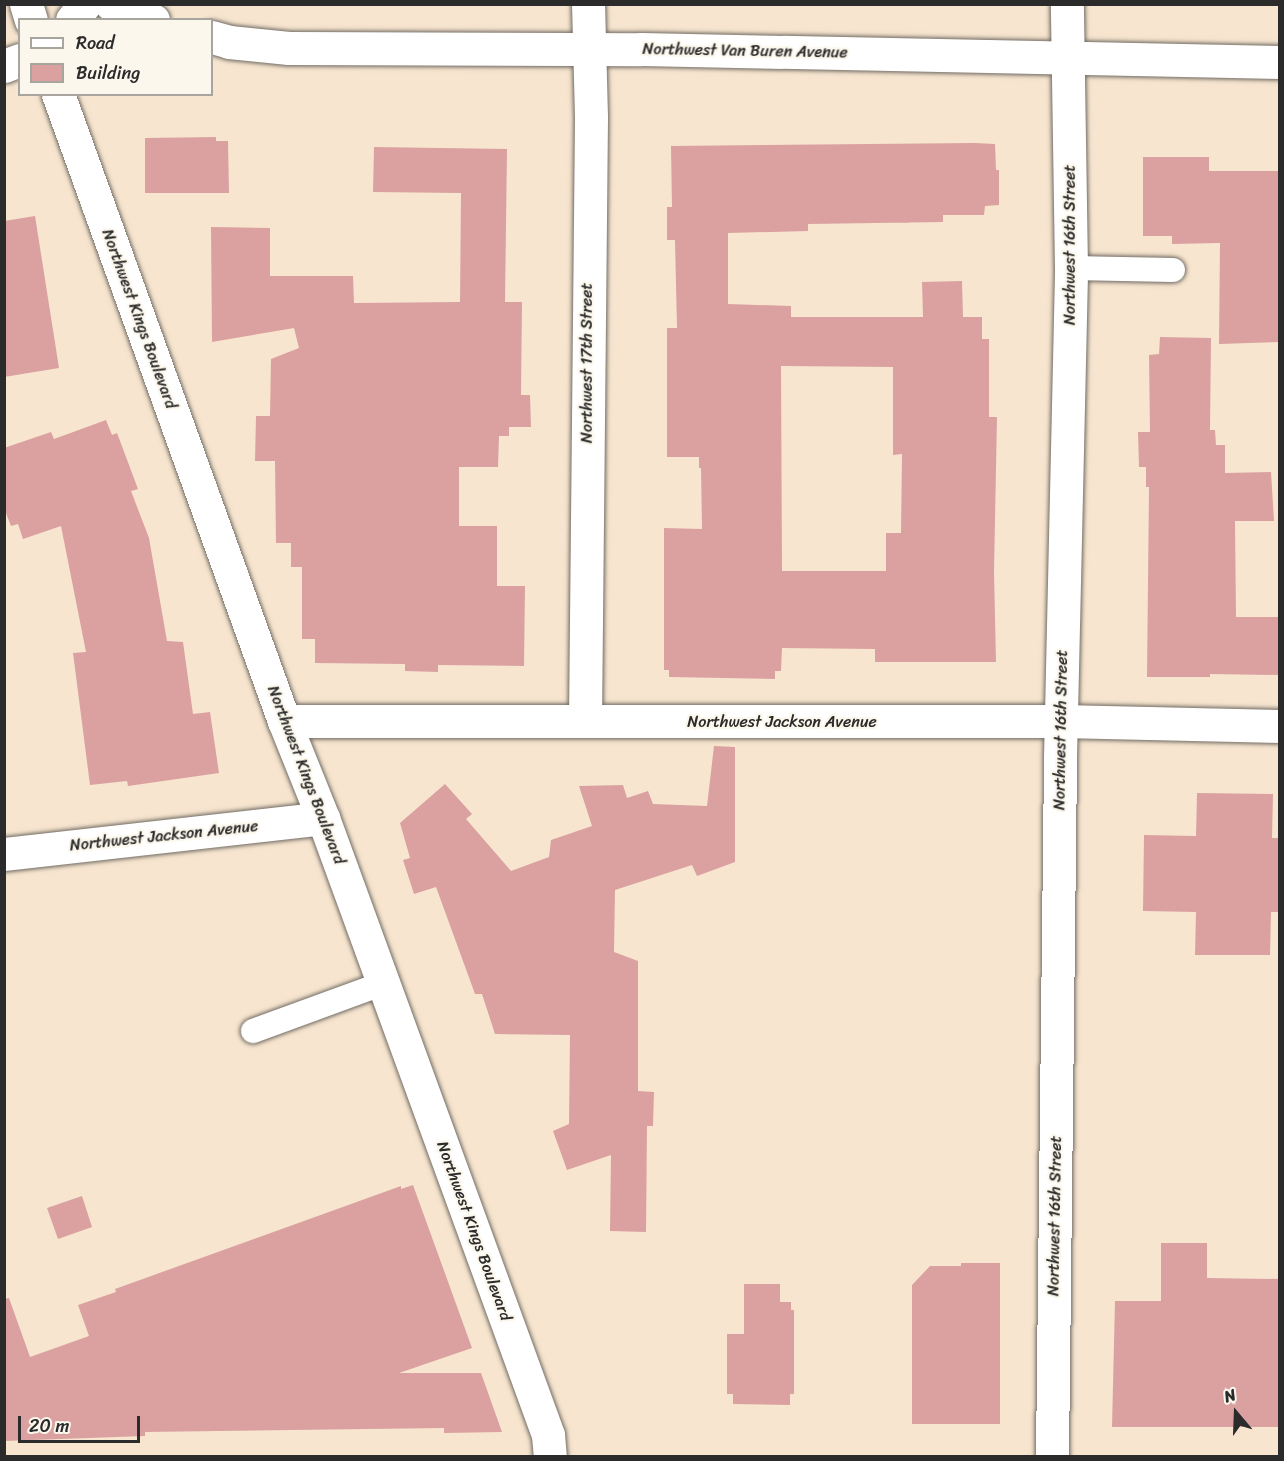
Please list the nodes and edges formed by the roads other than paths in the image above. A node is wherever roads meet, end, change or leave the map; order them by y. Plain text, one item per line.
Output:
1 (85, 4) edge
2 (111, 4) edge
3 (588, 4) edge
4 (1067, 4) edge
5 (74, 18) edge
6 (148, 18) edge
7 (213, 37) edge
8 (589, 48) junction
9 (1067, 59) junction
10 (1280, 62) edge
11 (59, 96) edge
12 (1071, 268) junction
13 (1173, 270) dead end
14 (284, 721) junction
15 (585, 721) junction
16 (1061, 721) junction
17 (1280, 726) edge
18 (323, 818) junction
19 (4, 854) edge
20 (384, 983) junction
21 (253, 1031) dead end
22 (550, 1456) edge
23 (1052, 1456) edge

1 - 5 street
2 - 6 street
3 - 8 street, Northwest 17th Street
4 - 9 street, Northwest 16th Street
7 - 8 street, Northwest Van Buren Avenue
8 - 9 street, Northwest Van Buren Avenue
8 - 15 street, Northwest 17th Street
9 - 10 street, Northwest Van Buren Avenue
9 - 12 street, Northwest 16th Street
11 - 14 street, Northwest Kings Boulevard
12 - 13 lane
12 - 16 street, Northwest 16th Street
14 - 15 street, Northwest Jackson Avenue
14 - 18 street, Northwest Kings Boulevard
15 - 16 street, Northwest Jackson Avenue
16 - 17 street, Northwest Jackson Avenue
16 - 23 street, Northwest 16th Street
18 - 19 street, Northwest Jackson Avenue
18 - 20 street, Northwest Kings Boulevard
20 - 21 lane
20 - 22 street, Northwest Kings Boulevard

